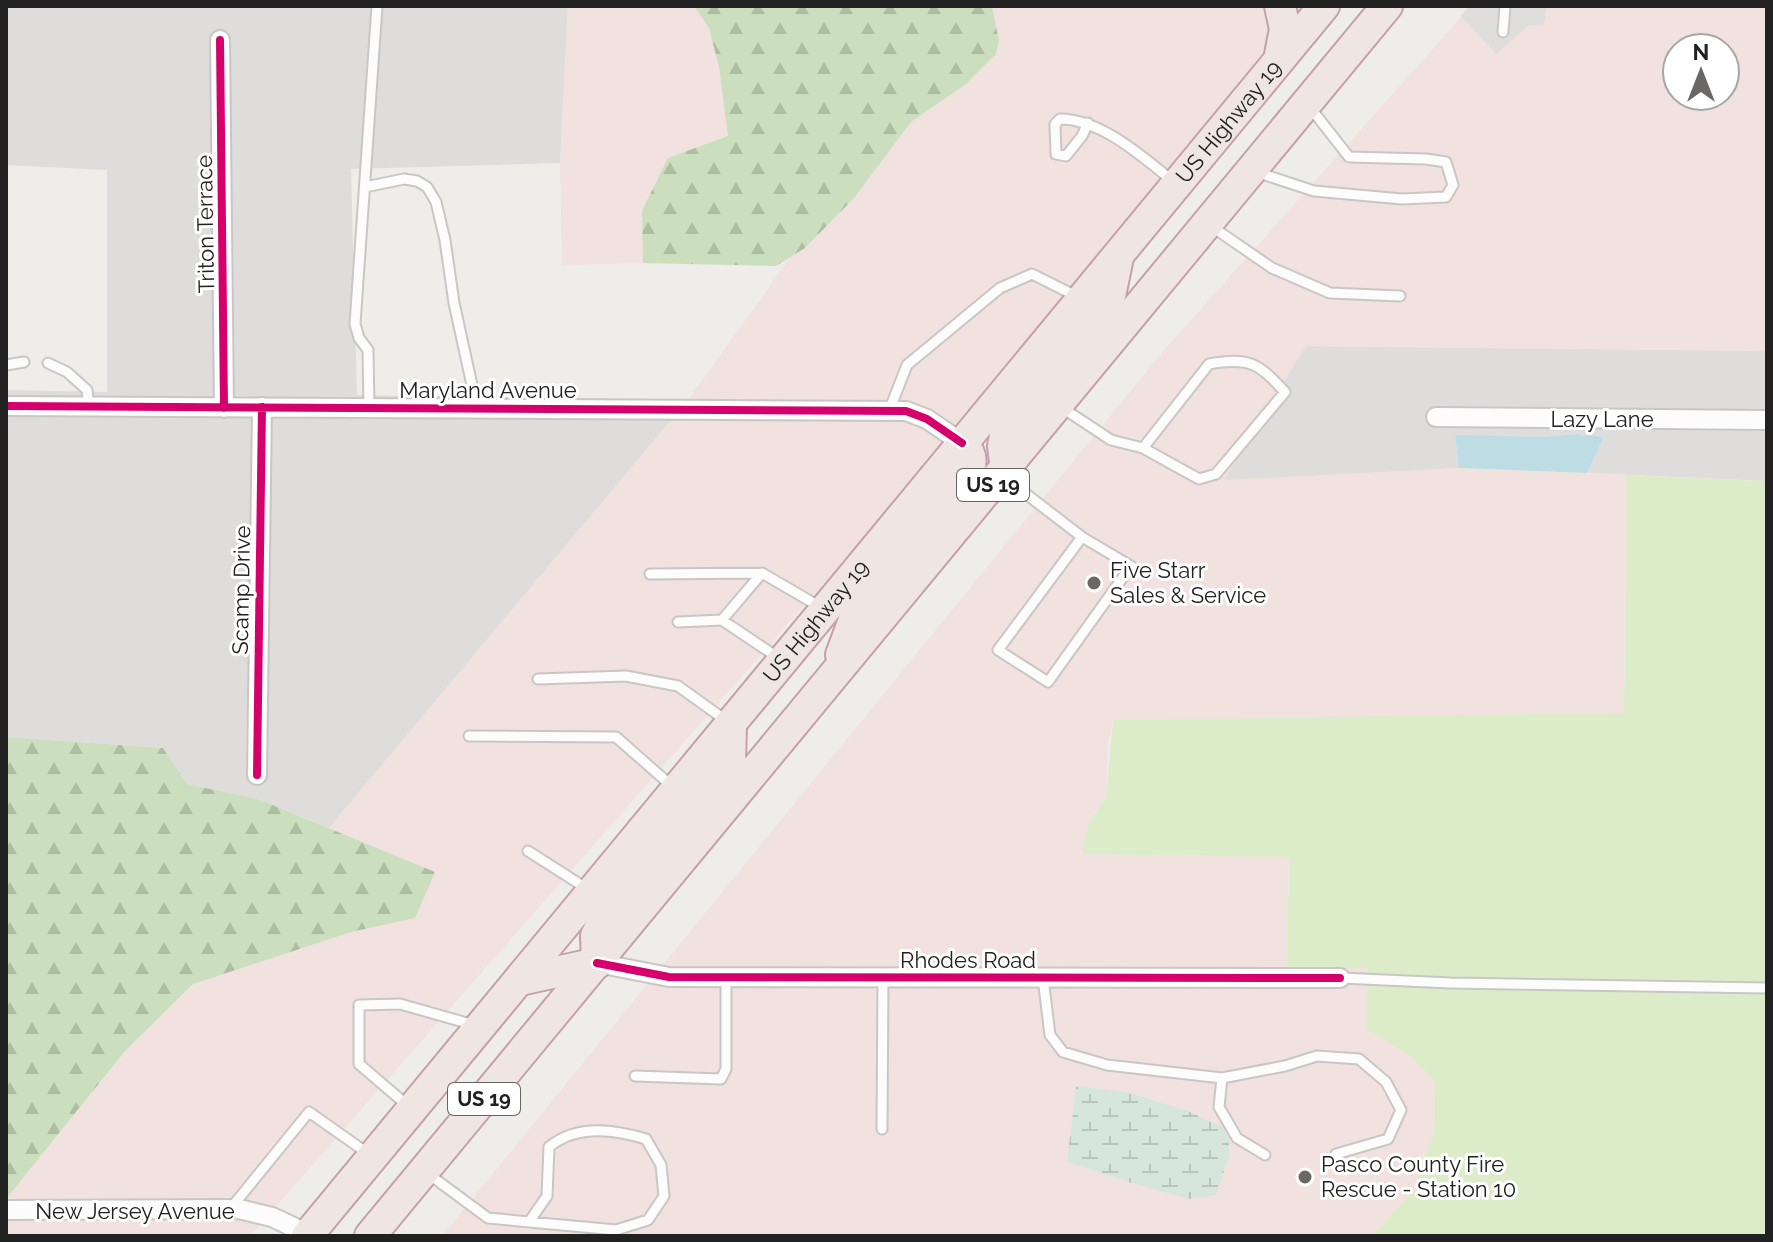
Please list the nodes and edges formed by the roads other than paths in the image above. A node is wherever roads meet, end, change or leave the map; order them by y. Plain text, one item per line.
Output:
1 (377, 6) edge
2 (1280, 6) edge
3 (1324, 6) edge
4 (1387, 6) edge
5 (1505, 6) edge
6 (1503, 32) dead end
7 (220, 40) dead end
8 (1279, 60) junction
9 (1307, 103) junction
10 (1088, 123) junction
11 (1252, 171) junction
12 (1177, 184) junction
13 (365, 187) junction
14 (1208, 224) junction
15 (1118, 255) junction
16 (1400, 296) dead end
17 (1081, 299) junction
18 (24, 362) dead end
19 (48, 363) dead end
20 (6, 365) edge
21 (1059, 405) junction
22 (6, 406) edge
23 (89, 407) junction
24 (262, 407) junction
25 (224, 408) junction
26 (369, 408) junction
27 (477, 408) junction
28 (889, 411) junction
29 (1436, 417) dead end
30 (1767, 420) edge
31 (962, 443) junction
32 (1143, 448) junction
33 (1004, 472) junction
34 (1082, 537) junction
35 (762, 573) junction
36 (650, 574) dead end
37 (825, 610) junction
38 (722, 620) junction
39 (678, 622) dead end
40 (782, 661) junction
41 (538, 679) dead end
42 (832, 680) junction
43 (731, 724) junction
44 (469, 736) dead end
45 (257, 775) dead end
46 (676, 790) junction
47 (528, 851) dead end
48 (592, 892) junction
49 (597, 963) junction
50 (726, 977) junction
51 (883, 978) junction
52 (1043, 978) junction
53 (1340, 978) joint
54 (520, 980) junction
55 (1767, 988) edge
56 (481, 1027) junction
57 (635, 1076) dead end
58 (1222, 1078) junction
59 (412, 1110) junction
60 (882, 1129) dead end
61 (1336, 1154) dead end
62 (1265, 1155) dead end
63 (372, 1157) junction
64 (424, 1171) junction
65 (230, 1209) junction
66 (6, 1210) edge
67 (529, 1222) junction
68 (308, 1235) edge
69 (370, 1236) edge

1 - 13 lane
2 - 8 highway
3 - 8 highway, US Highway 19 / US 19
4 - 9 highway, US 19
5 - 6 lane
7 - 25 street, Triton Terrace
8 - 12 highway, US Highway 19 / US 19
9 - 11 highway, US 19
9 - 11 lane
10 - 10 lane
10 - 12 lane
11 - 14 highway, US 19
12 - 15 highway, US Highway 19 / US 19
13 - 26 lane
13 - 27 lane
14 - 16 lane
14 - 21 highway, US 19
15 - 17 highway, US Highway 19 / US 19
15 - 33 highway
17 - 28 lane
17 - 31 highway, US Highway 19 / US 19
18 - 20 lane
19 - 23 lane
21 - 32 lane
21 - 33 highway, US 19
22 - 23 street, Maryland Avenue
23 - 25 street, Maryland Avenue
24 - 25 street, Maryland Avenue
24 - 26 street, Maryland Avenue
24 - 45 street, Scamp Drive
26 - 27 street, Maryland Avenue
27 - 28 street, Maryland Avenue
28 - 31 street, Maryland Avenue
29 - 30 street, Lazy Lane
31 - 37 highway, US Highway 19 / US 19
31 - 42 highway
32 - 32 lane
33 - 34 lane
33 - 42 highway, US 19
34 - 34 lane
35 - 36 lane
35 - 37 lane
35 - 38 lane
37 - 40 highway, US Highway 19 / US 19
38 - 39 lane
38 - 40 lane
40 - 43 highway, US Highway 19 / US 19
41 - 43 lane
42 - 49 highway, US 19
43 - 46 highway, US Highway 19 / US 19
43 - 49 highway
44 - 46 lane
46 - 48 highway, US Highway 19 / US 19
47 - 48 lane
48 - 54 highway, US Highway 19 / US 19
49 - 50 street, Rhodes Road
49 - 54 highway
49 - 64 highway, US 19
50 - 51 street, Rhodes Road
50 - 57 lane
51 - 52 street, Rhodes Road
51 - 60 lane
52 - 53 street, Rhodes Road
52 - 58 lane
53 - 55 lane
54 - 56 highway, US Highway 19 / US 19
56 - 59 highway, US Highway 19 / US 19
56 - 59 lane
58 - 61 lane
58 - 62 lane
59 - 63 highway, US Highway 19 / US 19
63 - 65 lane
63 - 68 highway, US Highway 19 / US 19
64 - 67 lane
64 - 69 highway, US 19
65 - 66 street, New Jersey Avenue
65 - 68 street, New Jersey Avenue
67 - 67 lane

